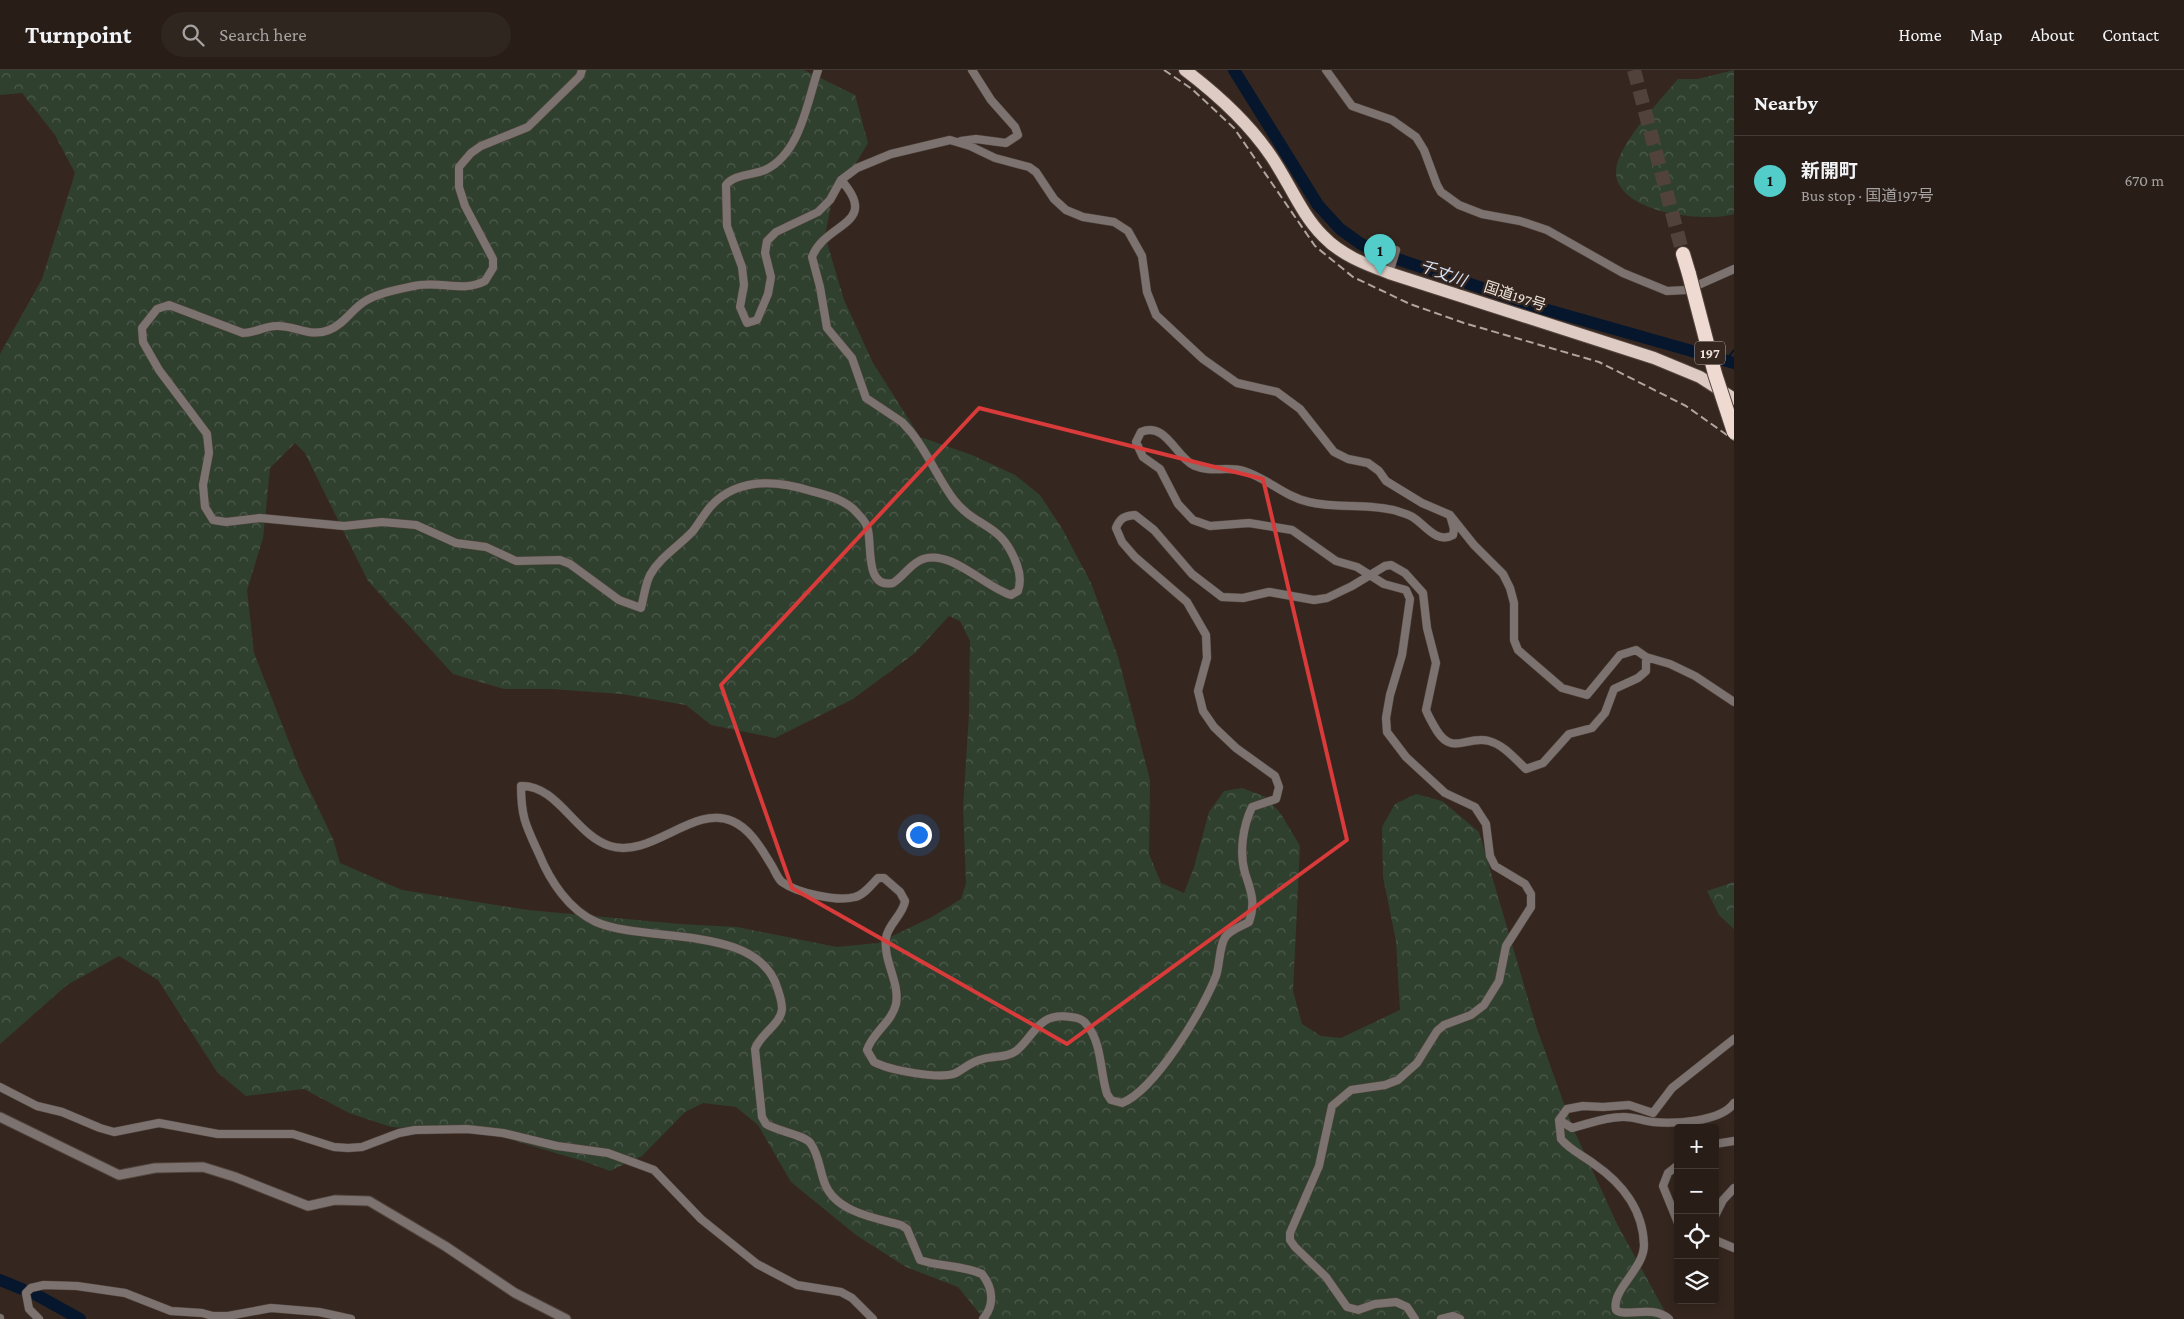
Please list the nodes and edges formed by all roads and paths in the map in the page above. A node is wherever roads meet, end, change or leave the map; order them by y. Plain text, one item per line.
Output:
1 (582, 70) edge
2 (818, 70) edge
3 (972, 70) edge
4 (1185, 70) edge
5 (1326, 70) edge
6 (959, 142) junction
7 (841, 180) junction
8 (1396, 250) dead end
9 (1683, 254) tunnel mouth
10 (1734, 268) edge
11 (1390, 270) junction
12 (1734, 399) edge
13 (1734, 432) edge
14 (1450, 516) junction
15 (1370, 576) junction
16 (1646, 657) junction
17 (1734, 702) edge
18 (1734, 1039) edge
19 (0, 1087) edge
20 (1734, 1103) edge
21 (0, 1117) edge
22 (1559, 1120) junction
23 (1734, 1141) edge
24 (1719, 1143) edge
25 (1674, 1168) edge
26 (1734, 1188) edge
27 (1674, 1214) edge
28 (1716, 1214) edge
29 (1719, 1242) edge
30 (1734, 1248) edge
31 (39, 1319) edge
32 (351, 1319) edge
33 (566, 1319) edge
34 (873, 1319) edge
35 (983, 1319) edge
36 (1415, 1319) edge
37 (1441, 1319) edge
38 (1460, 1319) edge
39 (1669, 1319) edge

1 - 7 street
2 - 7 street
3 - 6 street
4 - 11 highway, 国道197号 / 197
5 - 10 street
6 - 7 street
6 - 14 street
8 - 11 street
9 - 13 highway, 197, bridge
11 - 12 highway, 国道197号 / 197
14 - 15 street
14 - 16 street
15 - 16 street
15 - 35 street
15 - 36 street
16 - 17 street
18 - 22 street
19 - 34 street
20 - 22 street
21 - 33 street
22 - 39 street
23 - 24 street
25 - 27 street
26 - 28 street
29 - 30 street
31 - 32 street
37 - 38 street

